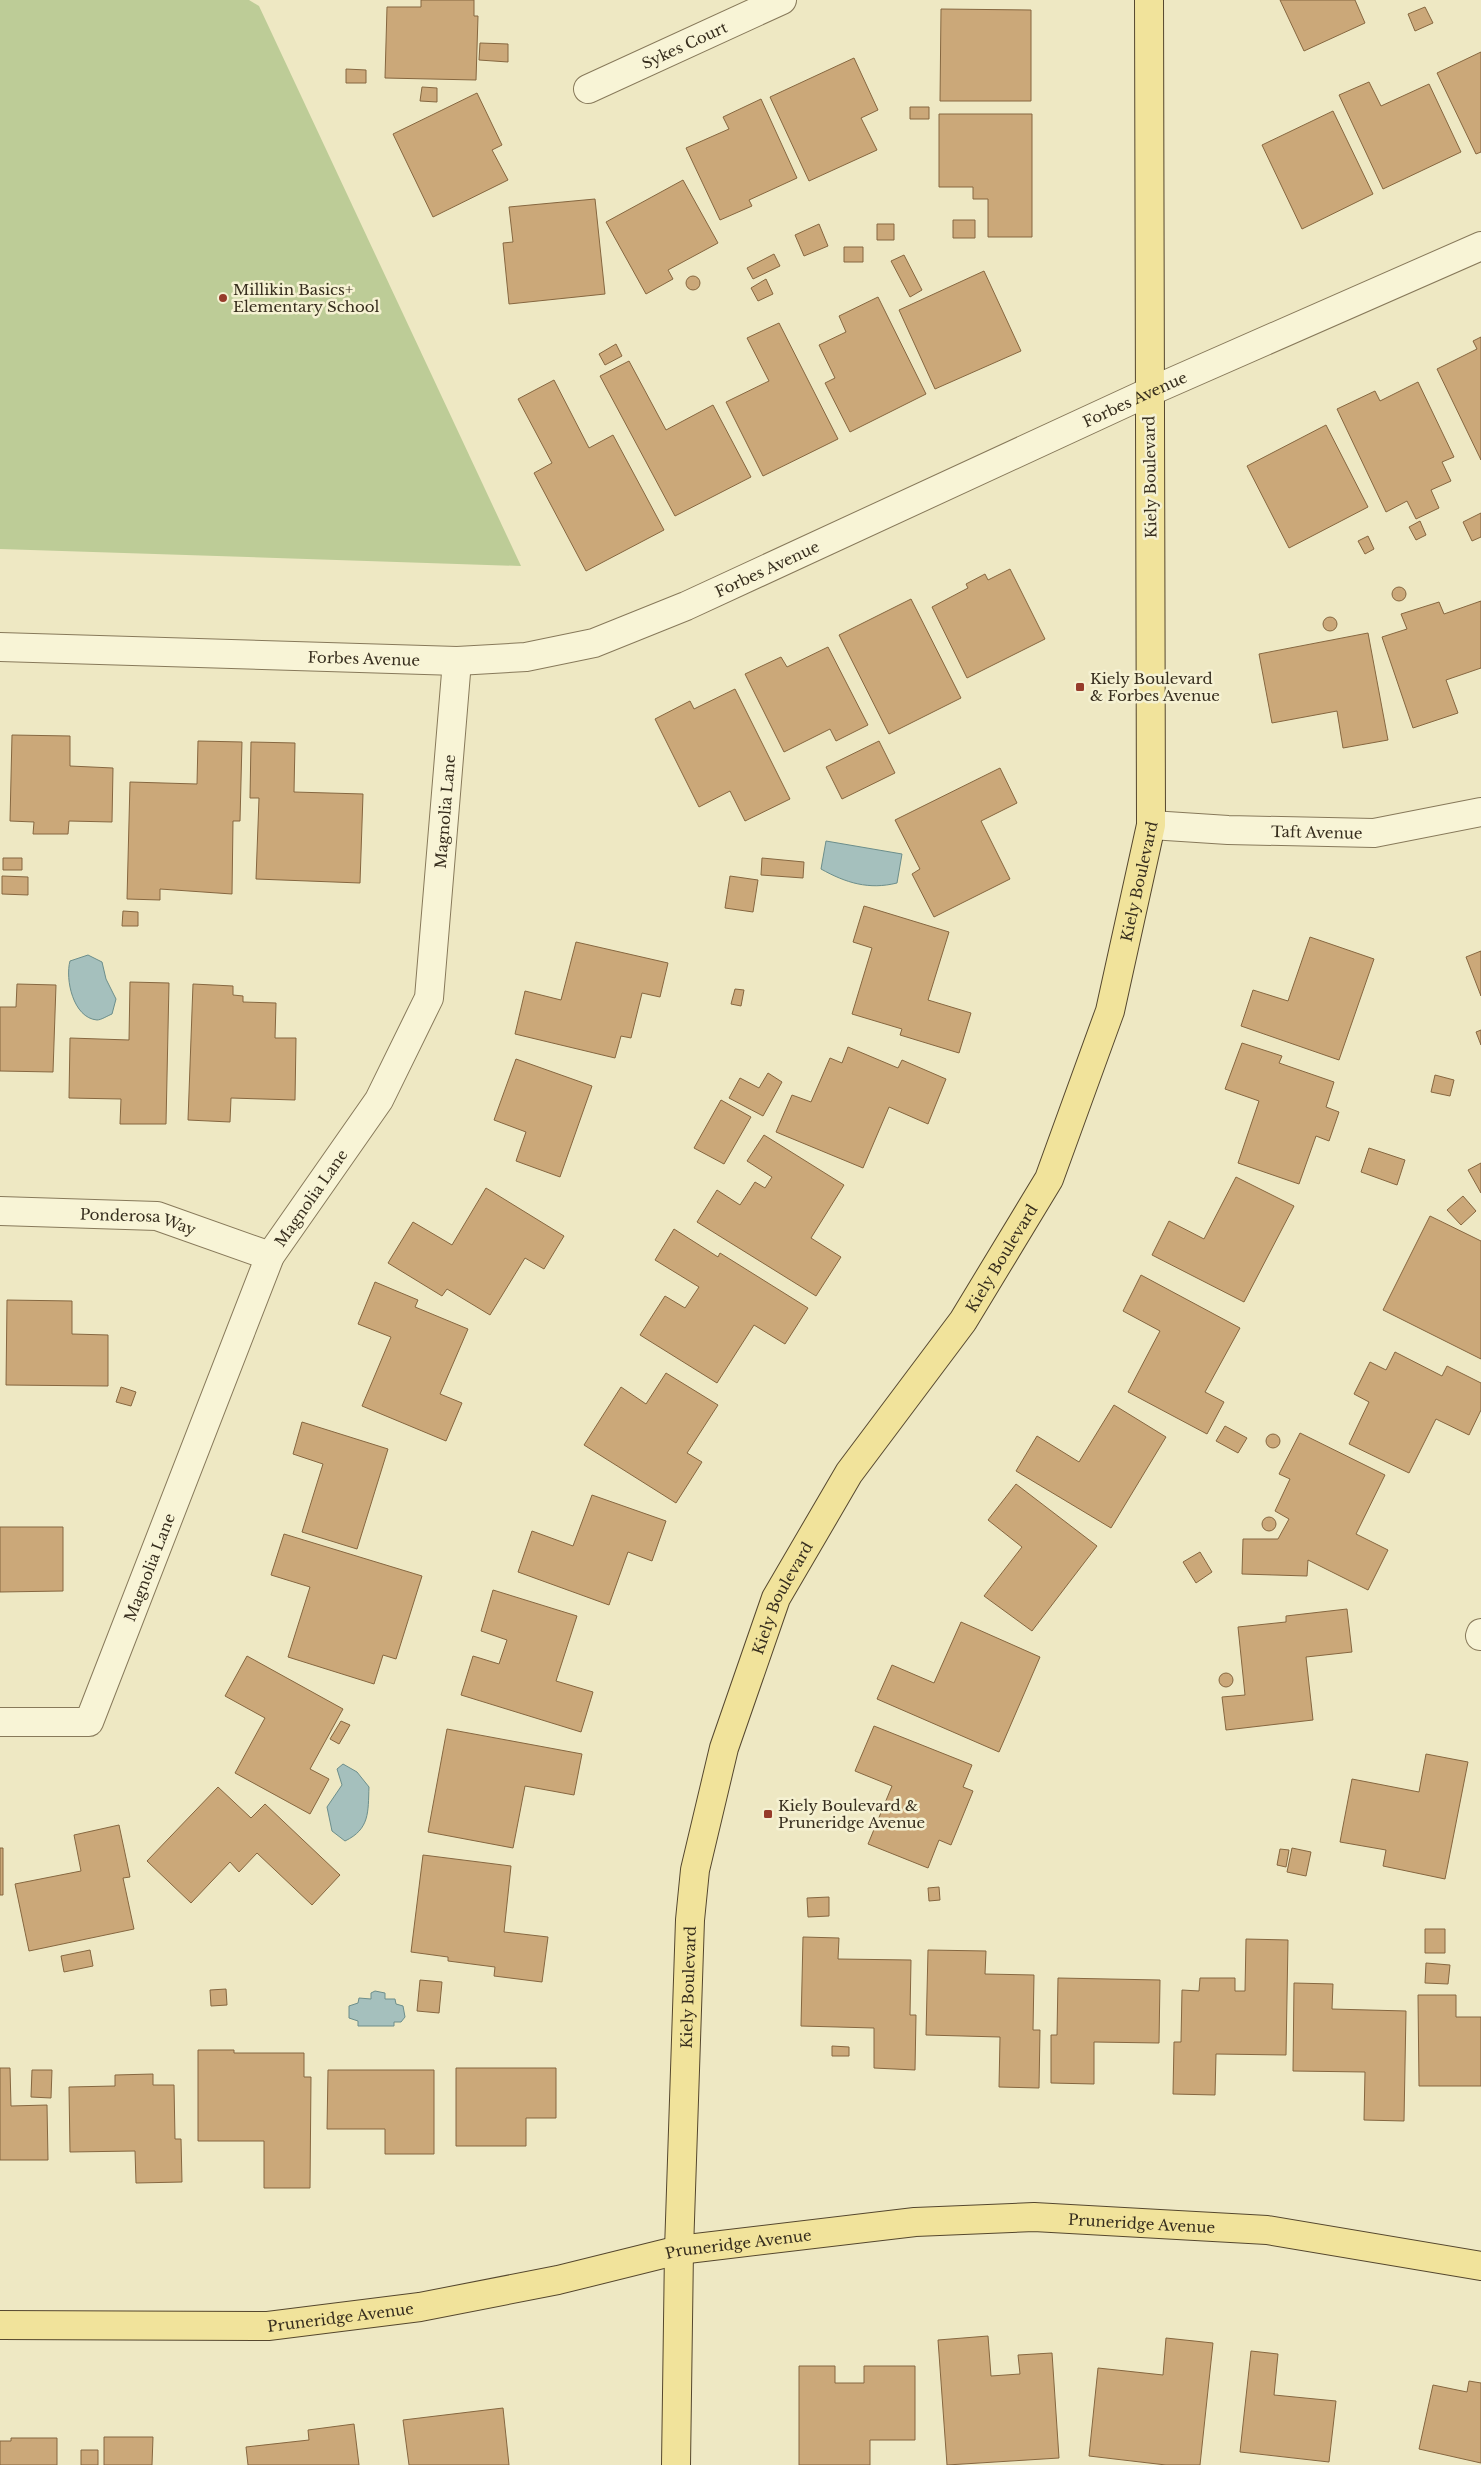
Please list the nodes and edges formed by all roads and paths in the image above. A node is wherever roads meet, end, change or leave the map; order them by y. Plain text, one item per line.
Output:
1 (782, 0) edge
2 (1149, 0) edge
3 (588, 89) dead end
4 (1481, 246) edge
5 (1149, 392) junction
6 (0, 647) edge
7 (457, 661) junction
8 (1481, 812) edge
9 (1151, 825) junction
10 (0, 1212) edge
11 (270, 1256) junction
12 (0, 1722) edge
13 (679, 2250) junction
14 (1481, 2266) edge
15 (0, 2325) edge
16 (676, 2465) edge

1 - 3 street, Sykes Court
2 - 5 main road, Kiely Boulevard
4 - 5 street, Forbes Avenue
5 - 7 street, Forbes Avenue
5 - 9 main road, Kiely Boulevard
6 - 7 street, Forbes Avenue
7 - 11 street, Magnolia Lane
8 - 9 street, Taft Avenue
9 - 13 main road, Kiely Boulevard
10 - 11 street, Ponderosa Way
11 - 12 street, Magnolia Lane
13 - 14 main road, Pruneridge Avenue
13 - 15 main road, Pruneridge Avenue
13 - 16 main road, Kiely Boulevard

